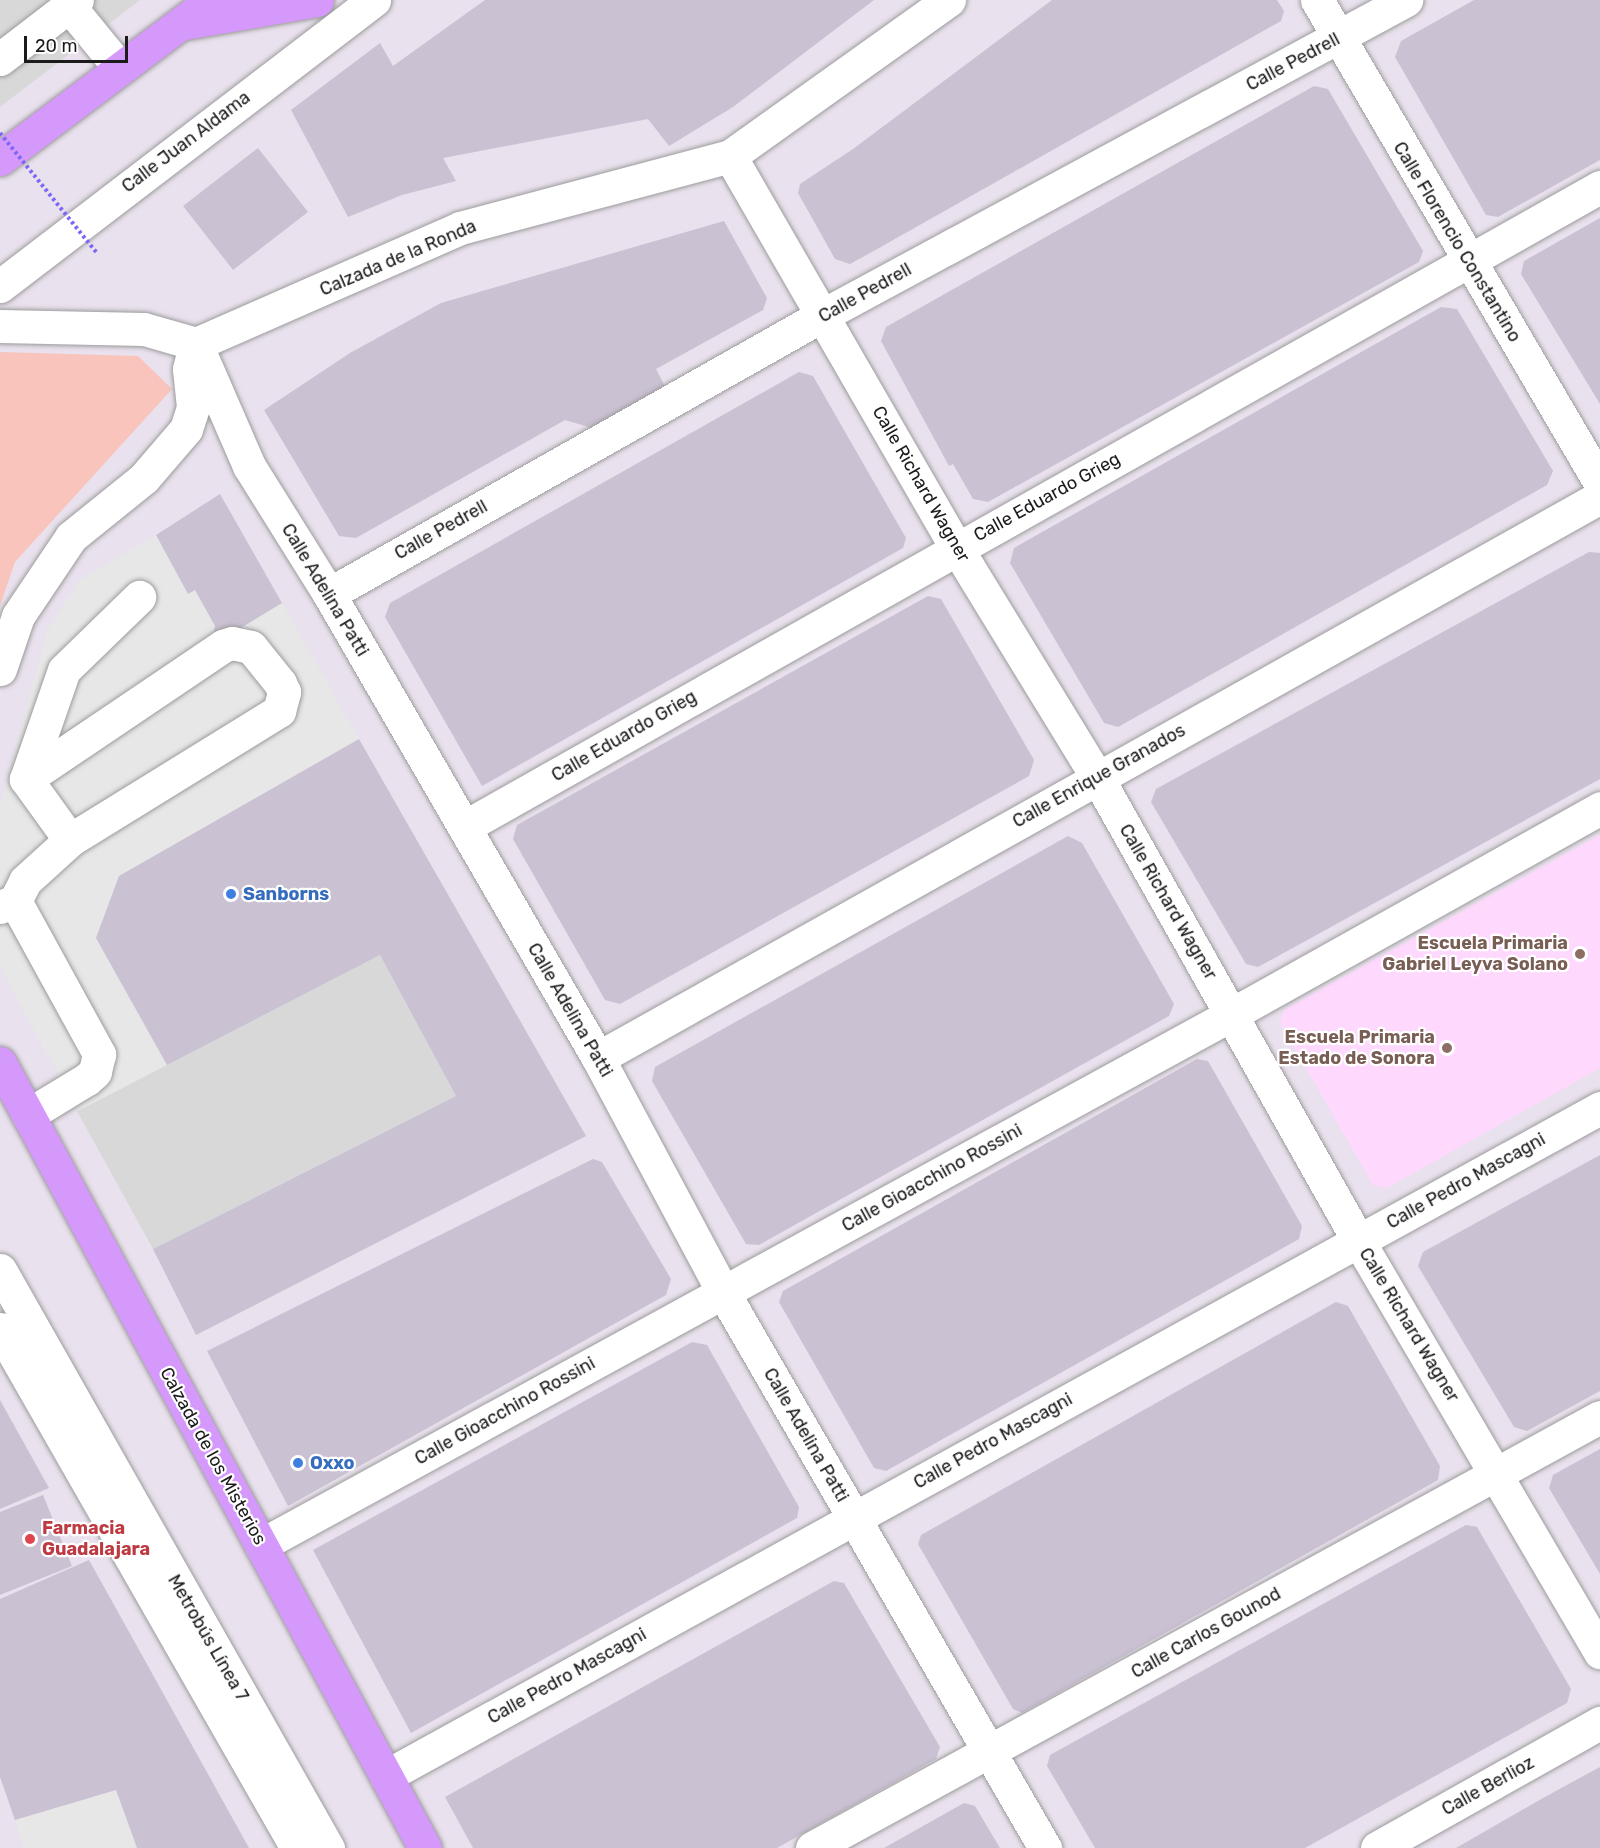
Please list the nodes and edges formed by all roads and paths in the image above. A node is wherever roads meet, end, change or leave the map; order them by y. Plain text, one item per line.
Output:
1 (212, 0) edge
2 (317, 0) edge
3 (374, 0) edge
4 (949, 0) edge
5 (1317, 0) edge
6 (1406, 0) edge
7 (73, 3) edge
8 (180, 24) junction
9 (1337, 38) junction
10 (0, 59) edge
11 (119, 67) junction
12 (0, 133) edge
13 (730, 156) junction
14 (0, 159) edge
15 (1600, 187) edge
16 (97, 253) dead end
17 (1469, 263) junction
18 (0, 286) edge
19 (823, 315) junction
20 (0, 326) edge
21 (195, 344) junction
22 (1600, 483) edge
23 (1600, 497) edge
24 (956, 547) junction
25 (329, 594) junction
26 (139, 597) dead end
27 (0, 669) edge
28 (1097, 777) junction
29 (26, 779) junction
30 (1600, 808) edge
31 (464, 827) junction
32 (70, 840) junction
33 (7, 904) edge
34 (1232, 1014) junction
35 (598, 1058) junction
36 (0, 1063) edge
37 (1600, 1108) edge
38 (28, 1115) junction
39 (1358, 1240) junction
40 (0, 1270) edge
41 (723, 1292) junction
42 (0, 1329) edge
43 (1600, 1417) edge
44 (1498, 1474) junction
45 (854, 1518) junction
46 (261, 1545) junction
47 (1600, 1652) edge
48 (1600, 1723) edge
49 (989, 1751) junction
50 (386, 1776) junction
51 (297, 1848) edge
52 (328, 1848) edge
53 (425, 1848) edge
54 (812, 1848) edge
55 (1045, 1848) edge
56 (1377, 1848) edge

1 - 8 main road
2 - 8 main road
3 - 18 street, Calle Juan Aldama
4 - 13 street, Calzada de la Ronda
5 - 9 street, Calle Florencio Constantino
6 - 9 street, Calle Pedrell
7 - 10 street
7 - 11 street
8 - 11 main road
9 - 17 street, Calle Florencio Constantino
9 - 19 street, Calle Pedrell
11 - 14 main road
12 - 16 path, bridge
13 - 19 street, Calle Richard Wagner
13 - 21 street, Calzada de la Ronda
15 - 17 street, Calle Eduardo Grieg
17 - 22 street, Calle Florencio Constantino
17 - 24 street, Calle Eduardo Grieg
19 - 24 street, Calle Richard Wagner
19 - 25 street, Calle Pedrell
20 - 21 street
21 - 25 street, Calle Adelina Patti
21 - 27 street
23 - 28 street, Calle Enrique Granados
24 - 28 street, Calle Richard Wagner
24 - 31 street, Calle Eduardo Grieg
25 - 31 street, Calle Adelina Patti
26 - 29 street
28 - 34 street, Calle Richard Wagner
28 - 35 street, Calle Enrique Granados
29 - 32 street
29 - 32 street
30 - 34 street, Calle Gioacchino Rossini
31 - 35 street, Calle Adelina Patti
32 - 33 street
33 - 38 street
34 - 39 street, Calle Richard Wagner
34 - 41 street, Calle Gioacchino Rossini
35 - 41 street, Calle Adelina Patti
36 - 38 main road, Calzada de los Misterios
37 - 39 street, Calle Pedro Mascagni
38 - 46 main road, Calzada de los Misterios
39 - 44 street, Calle Richard Wagner
39 - 45 street, Calle Pedro Mascagni
40 - 52 street, Metrobús Línea 7
41 - 45 street, Calle Adelina Patti
41 - 46 street, Calle Gioacchino Rossini
42 - 51 street
43 - 44 street, Calle Carlos Gounod
44 - 47 street, Calle Richard Wagner
44 - 49 street, Calle Carlos Gounod
45 - 49 street, Calle Adelina Patti
45 - 50 street, Calle Pedro Mascagni
46 - 50 main road, Calzada de los Misterios
48 - 56 street, Calle Berlioz
49 - 54 street, Calle Carlos Gounod
49 - 55 street, Calle Adelina Patti
50 - 53 main road, Calzada de los Misterios

